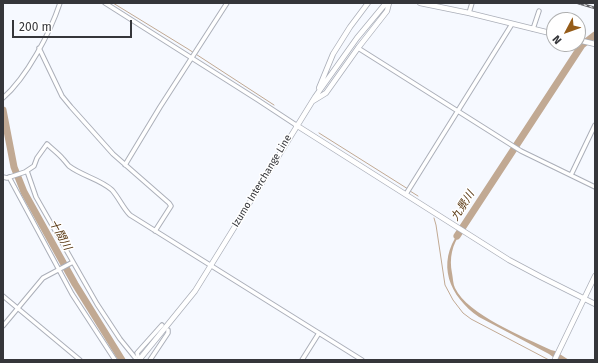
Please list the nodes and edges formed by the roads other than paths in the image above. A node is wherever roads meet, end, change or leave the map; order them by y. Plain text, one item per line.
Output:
1 (60, 3) edge
2 (105, 3) edge
3 (227, 3) edge
4 (386, 3) edge
5 (389, 3) edge
6 (420, 3) edge
7 (472, 3) edge
8 (367, 4) edge
9 (539, 11) dead end
10 (468, 13) junction
11 (512, 24) junction
12 (533, 29) junction
13 (546, 32) edge
14 (39, 48) junction
15 (358, 48) junction
16 (192, 58) junction
17 (315, 97) junction
18 (3, 98) edge
19 (312, 102) junction
20 (458, 111) junction
21 (595, 125) edge
22 (296, 126) junction
23 (125, 165) junction
24 (26, 172) junction
25 (571, 175) junction
26 (3, 177) edge
27 (10, 177) junction
28 (595, 187) edge
29 (406, 194) junction
30 (155, 231) junction
31 (72, 263) junction
32 (211, 266) junction
33 (60, 270) junction
34 (595, 276) edge
35 (3, 296) edge
36 (584, 299) junction
37 (595, 304) edge
38 (18, 308) junction
39 (162, 325) dead end
40 (3, 326) edge
41 (168, 330) dead end
42 (319, 333) junction
43 (138, 359) edge
44 (80, 360) edge
45 (115, 360) edge
46 (151, 360) edge
47 (302, 360) edge
48 (362, 360) edge
49 (555, 360) edge

1 - 14 street
2 - 16 street
3 - 16 street
4 - 17 main road, Izumo Interchange Line
5 - 15 main road
6 - 10 main road
7 - 10 street
8 - 17 main road
9 - 12 street
10 - 11 main road
11 - 12 main road
11 - 20 street
12 - 13 main road
14 - 18 street
14 - 23 street
15 - 19 main road
15 - 20 street
16 - 22 street
16 - 23 street
17 - 19 main road, Izumo Interchange Line
19 - 22 main road, Izumo Interchange Line
20 - 25 street
20 - 29 street
21 - 25 street
22 - 29 main road
22 - 32 main road, Izumo Interchange Line
23 - 30 street
24 - 27 street
24 - 30 street
24 - 31 street
25 - 28 street
26 - 27 street
27 - 33 street
29 - 36 main road
30 - 32 street
31 - 33 street
31 - 43 street
32 - 42 street
32 - 43 main road, Izumo Interchange Line
33 - 38 street
33 - 45 street
34 - 36 main road
35 - 38 street
36 - 37 main road
36 - 49 main road
38 - 40 street
38 - 44 street
39 - 43 street
41 - 46 street
42 - 47 street
42 - 48 street

